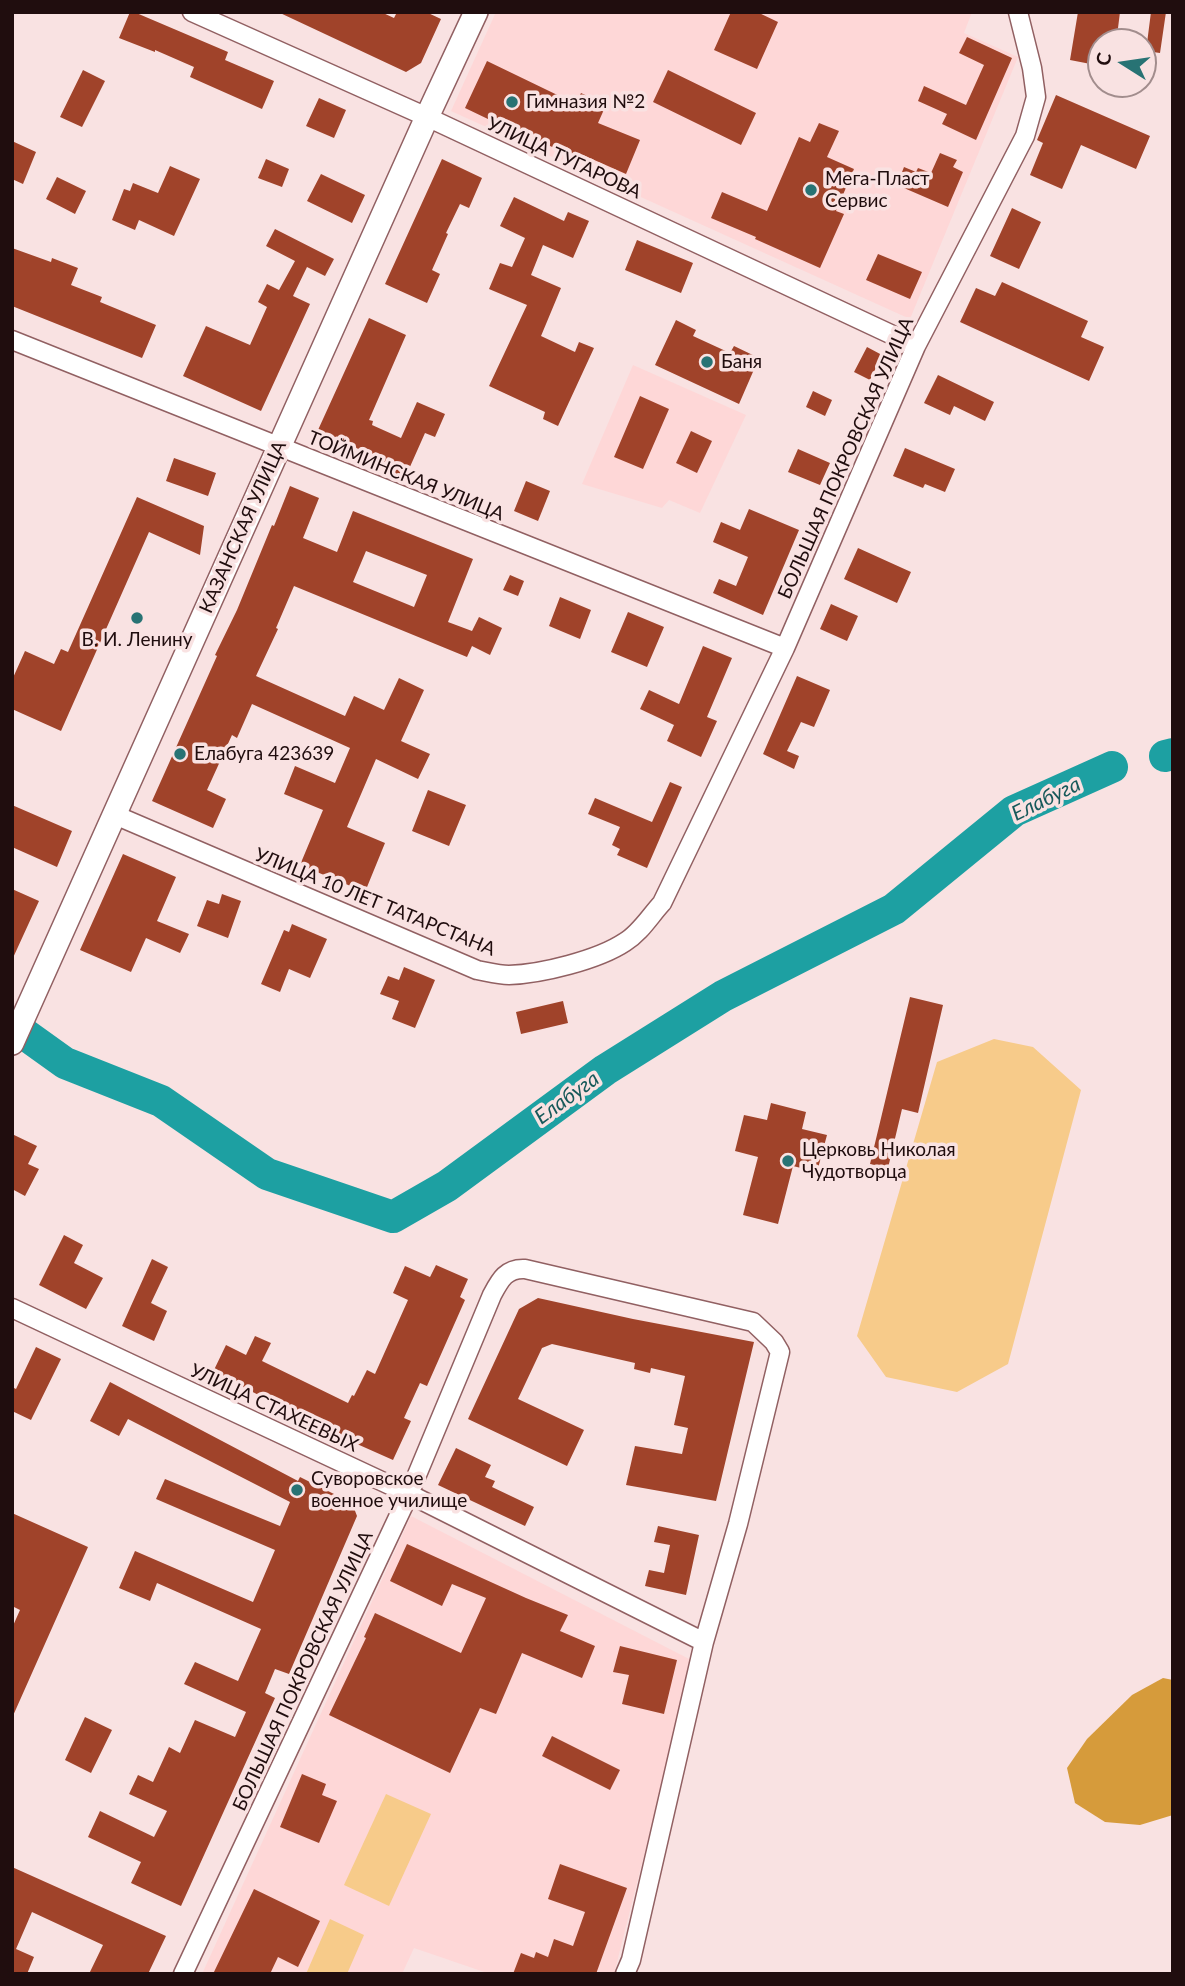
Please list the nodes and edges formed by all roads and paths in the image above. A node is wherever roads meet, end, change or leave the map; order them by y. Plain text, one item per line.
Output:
1 (192, 12) edge
2 (476, 12) edge
3 (1018, 12) edge
4 (427, 117) junction
5 (12, 340) edge
6 (916, 346) junction
7 (279, 448) junction
8 (785, 648) junction
9 (115, 815) junction
10 (654, 912) joint
11 (12, 1043) edge
12 (12, 1308) edge
13 (409, 1494) junction
14 (704, 1642) junction
15 (183, 1974) edge
16 (625, 1974) edge

1 - 4 street, УЛИЦА ТУГАРОВА
2 - 4 street, КАЗАНСКАЯ УЛИЦА
3 - 6 street, БОЛЬШАЯ ПОКРОВСКАЯ УЛИЦА
4 - 6 street, УЛИЦА ТУГАРОВА
4 - 7 street, КАЗАНСКАЯ УЛИЦА
5 - 7 street, ТОЙМИНСКАЯ УЛИЦА
6 - 8 street, БОЛЬШАЯ ПОКРОВСКАЯ УЛИЦА
7 - 8 street, ТОЙМИНСКАЯ УЛИЦА
7 - 9 street, КАЗАНСКАЯ УЛИЦА
8 - 10 street, БОЛЬШАЯ ПОКРОВСКАЯ УЛИЦА
9 - 10 street, УЛИЦА 10 ЛЕТ ТАТАРСТАНА
9 - 11 street, КАЗАНСКАЯ УЛИЦА
12 - 13 street, УЛИЦА СТАХЕЕВЫХ
13 - 14 street, УЛИЦА СТАХЕЕВЫХ
13 - 14 street, БОЛЬШАЯ ПОКРОВСКАЯ УЛИЦА
13 - 15 street, БОЛЬШАЯ ПОКРОВСКАЯ УЛИЦА
14 - 16 street

